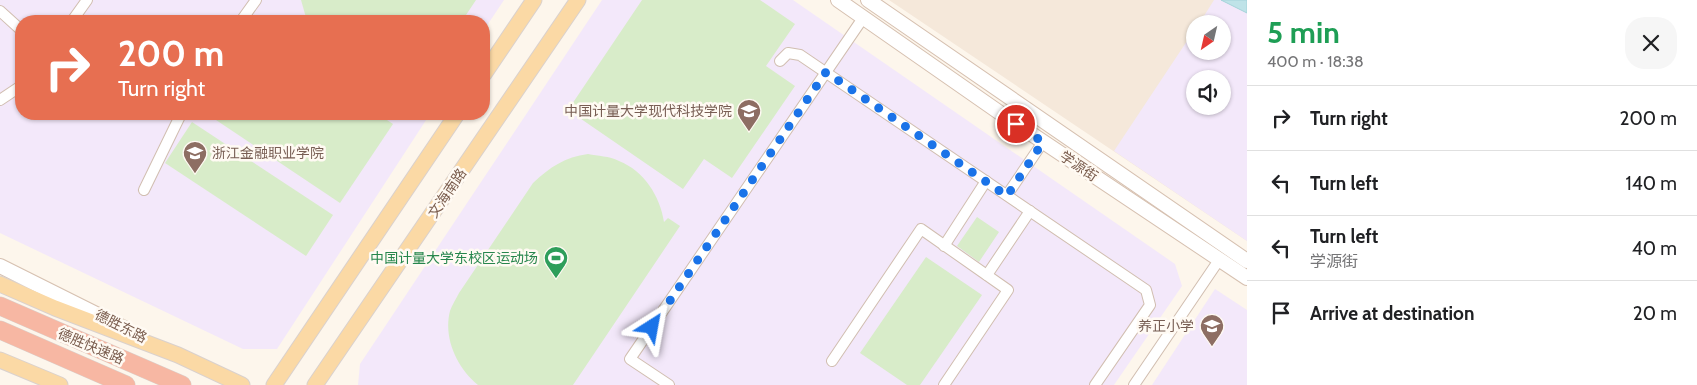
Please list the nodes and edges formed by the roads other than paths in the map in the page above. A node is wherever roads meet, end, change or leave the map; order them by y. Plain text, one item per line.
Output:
1 (87, 0) edge
2 (256, 0) edge
3 (534, 0) edge
4 (578, 0) edge
5 (838, 0) edge
6 (868, 0) edge
7 (0, 10) edge
8 (76, 15) edge
9 (245, 15) edge
10 (863, 18) junction
11 (15, 24) edge
12 (780, 61) dead end
13 (490, 65) edge
14 (826, 72) junction
15 (15, 90) edge
16 (0, 100) edge
17 (179, 120) edge
18 (453, 120) edge
19 (1043, 142) junction
20 (986, 182) junction
21 (144, 190) dead end
22 (1007, 196) junction
23 (1030, 211) junction
24 (944, 246) junction
25 (1219, 260) junction
26 (1247, 261) edge
27 (0, 266) edge
28 (987, 275) junction
29 (1247, 278) edge
30 (0, 284) edge
31 (0, 306) edge
32 (0, 330) edge
33 (178, 355) junction
34 (0, 360) edge
35 (832, 361) dead end
36 (60, 385) edge
37 (126, 385) edge
38 (182, 385) edge
39 (242, 385) edge
40 (274, 385) edge
41 (315, 385) edge
42 (669, 385) edge
43 (944, 385) edge
44 (1096, 385) edge
45 (1134, 385) edge

1 - 8 street
2 - 9 street
3 - 13 main road
4 - 41 main road, 文海南路
5 - 10 main road, 学源街
6 - 26 main road
7 - 11 street
10 - 14 street
10 - 19 main road, 学源街
12 - 14 street
14 - 20 street
14 - 42 street
15 - 16 street
17 - 21 street
18 - 40 main road
19 - 22 street
19 - 25 main road, 学源街
20 - 22 street
20 - 24 street
22 - 23 street
23 - 28 street
23 - 44 street
24 - 28 street
24 - 35 street
25 - 29 main road, 学源街
25 - 45 street
27 - 33 main road, 德胜东路
28 - 43 street
30 - 33 main road
31 - 38 highway, 德胜快速路
32 - 37 highway, 德胜快速路
33 - 39 main road, 德胜东路
34 - 36 main road

